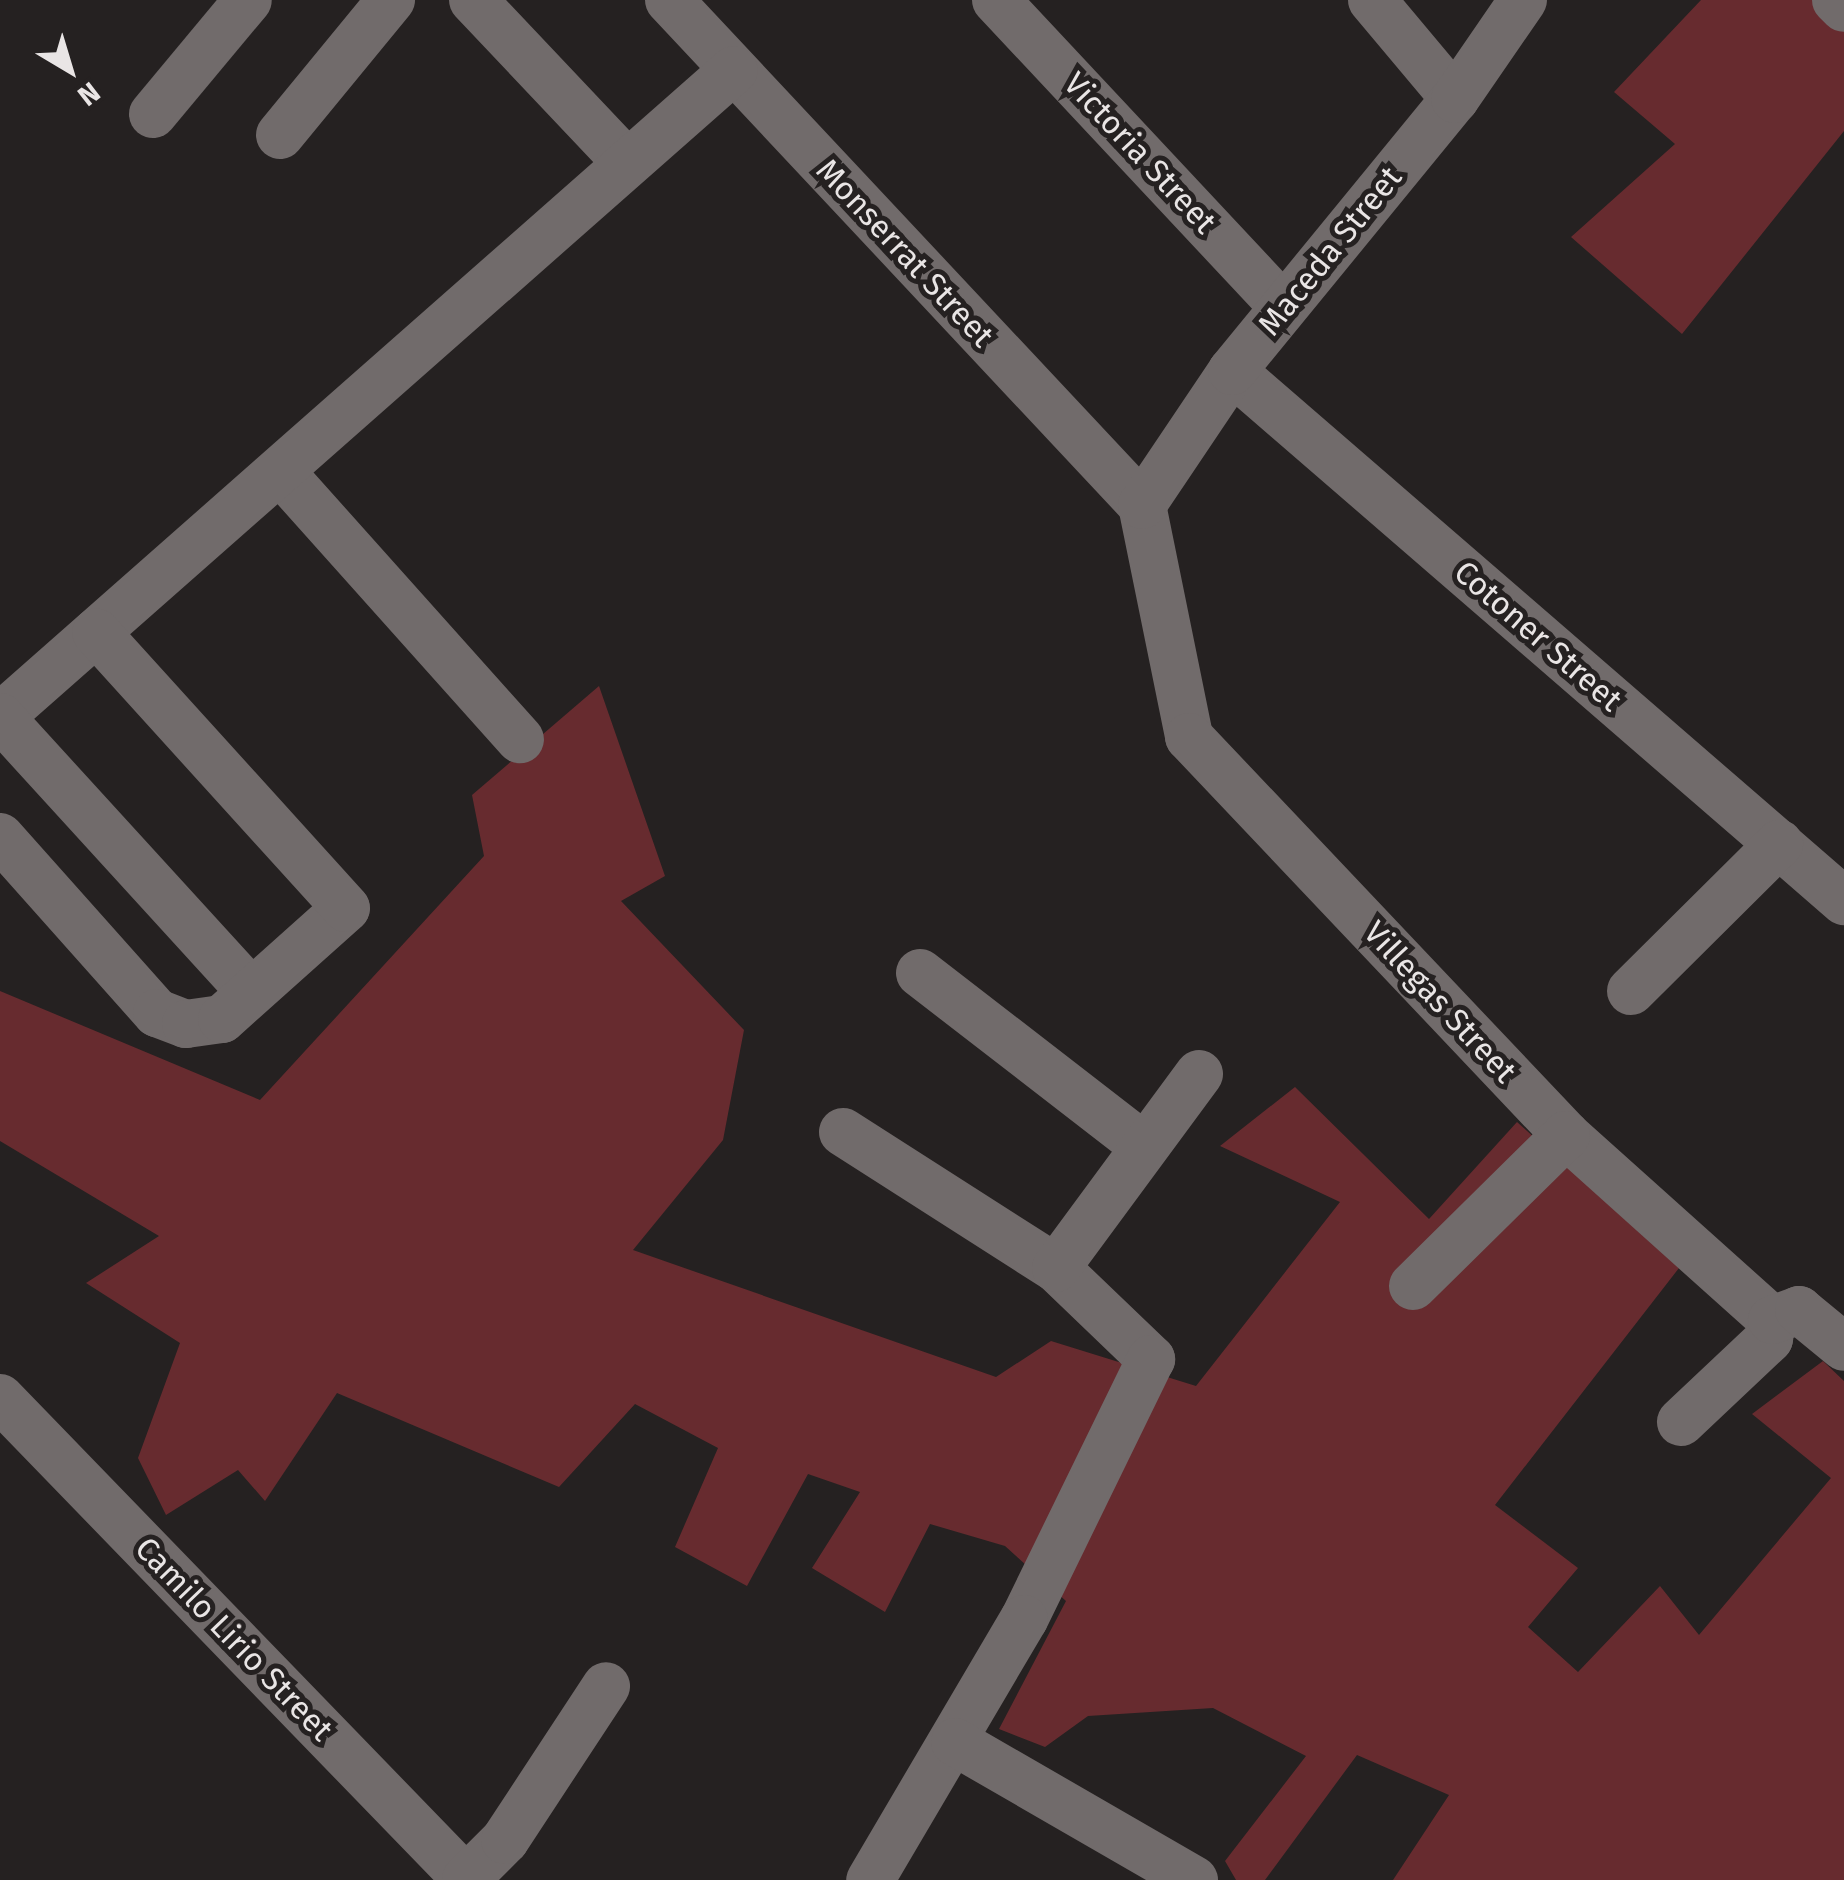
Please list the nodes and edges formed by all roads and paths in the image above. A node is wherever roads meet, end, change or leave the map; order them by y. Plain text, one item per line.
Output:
1 (248, 0) edge
2 (390, 0) edge
3 (473, 0) edge
4 (670, 0) edge
5 (996, 0) edge
6 (1372, 0) edge
7 (1524, 0) edge
8 (1836, 0) edge
9 (1844, 8) edge
10 (734, 70) junction
11 (1455, 98) junction
12 (153, 114) dead end
13 (280, 134) dead end
14 (628, 164) junction
15 (1284, 307) junction
16 (1232, 370) junction
17 (280, 470) junction
18 (1142, 505) junction
19 (96, 632) junction
20 (0, 717) edge
21 (520, 740) dead end
22 (0, 836) edge
23 (1779, 844) junction
24 (1844, 901) edge
25 (920, 973) dead end
26 (251, 992) junction
27 (1631, 992) dead end
28 (1199, 1074) dead end
29 (843, 1132) dead end
30 (1566, 1135) junction
31 (1145, 1147) junction
32 (1056, 1268) junction
33 (1413, 1286) dead end
34 (1772, 1320) junction
35 (1844, 1348) edge
36 (0, 1398) edge
37 (1681, 1422) dead end
38 (606, 1686) dead end
39 (955, 1742) junction
40 (467, 1880) edge
41 (870, 1880) edge
42 (1194, 1880) edge

1 - 12 street
2 - 13 street
3 - 14 street
4 - 10 street, Monserrat Street
5 - 15 street, Victoria Street
6 - 11 street
7 - 11 street, Maceda Street
8 - 9 street
10 - 14 street
10 - 18 street, Monserrat Street
11 - 15 street, Maceda Street
14 - 17 street
15 - 16 street, Maceda Street
16 - 18 street, Maceda Street
16 - 23 street, Cotoner Street
17 - 19 street
17 - 21 street
18 - 30 street, Villegas Street
19 - 20 street
19 - 26 street
20 - 26 street
22 - 26 street
23 - 24 street, Cotoner Street
23 - 27 street
25 - 31 street
28 - 31 street
29 - 32 street
30 - 33 street
30 - 34 street, Villegas Street
31 - 32 street
32 - 39 street
34 - 35 street
34 - 37 street
36 - 40 street, Camilo Lirio Street
38 - 40 street
39 - 41 street
39 - 42 street

